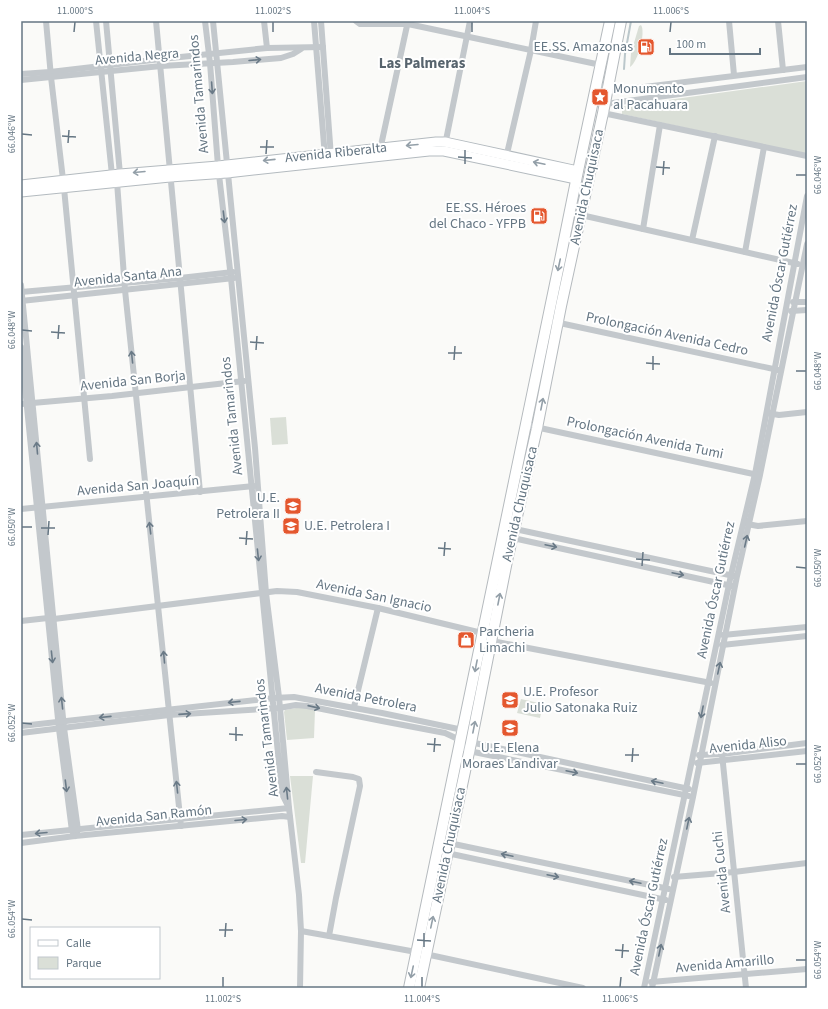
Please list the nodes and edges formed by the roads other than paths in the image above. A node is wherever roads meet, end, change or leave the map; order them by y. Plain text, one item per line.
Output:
1 (46, 21) edge
2 (96, 21) edge
3 (106, 21) edge
4 (156, 21) edge
5 (205, 21) edge
6 (213, 21) edge
7 (264, 21) edge
8 (314, 21) edge
9 (321, 21) edge
10 (356, 21) edge
11 (470, 21) edge
12 (536, 21) edge
13 (610, 21) edge
14 (621, 21) edge
15 (729, 21) edge
16 (778, 21) edge
17 (408, 23) edge
18 (467, 38) junction
19 (267, 48) junction
20 (302, 48) junction
21 (319, 48) junction
22 (531, 50) junction
23 (216, 53) junction
24 (209, 54) junction
25 (161, 59) junction
26 (210, 63) junction
27 (217, 63) junction
28 (601, 65) junction
29 (161, 66) junction
30 (807, 67) edge
31 (111, 68) junction
32 (100, 69) junction
33 (783, 70) junction
34 (21, 74) edge
35 (50, 75) junction
36 (734, 75) junction
37 (807, 77) edge
38 (21, 80) edge
39 (596, 87) junction
40 (608, 90) junction
41 (593, 101) junction
42 (604, 109) junction
43 (660, 125) junction
44 (714, 136) junction
45 (444, 146) junction
46 (764, 147) junction
47 (380, 152) junction
48 (807, 156) edge
49 (328, 158) junction
50 (505, 159) junction
51 (222, 169) junction
52 (170, 173) junction
53 (577, 175) junction
54 (116, 177) junction
55 (63, 184) junction
56 (21, 185) edge
57 (21, 192) edge
58 (807, 196) edge
59 (581, 215) junction
60 (643, 229) junction
61 (692, 240) junction
62 (807, 244) edge
63 (745, 252) junction
64 (794, 263) junction
65 (803, 265) junction
66 (234, 275) junction
67 (180, 281) junction
68 (124, 282) junction
69 (72, 288) junction
70 (21, 290) edge
71 (125, 290) junction
72 (74, 295) junction
73 (22, 301) edge
74 (787, 301) junction
75 (807, 302) edge
76 (795, 303) junction
77 (785, 310) junction
78 (807, 310) edge
79 (794, 311) junction
80 (553, 321) junction
81 (21, 347) edge
82 (778, 370) junction
83 (248, 381) junction
84 (241, 382) junction
85 (191, 387) junction
86 (136, 394) junction
87 (85, 399) junction
88 (24, 403) edge
89 (33, 403) junction
90 (807, 412) edge
91 (769, 413) junction
92 (526, 425) junction
93 (537, 428) junction
94 (90, 459) dead end
95 (757, 474) junction
96 (254, 486) junction
97 (200, 492) junction
98 (146, 498) junction
99 (40, 507) junction
100 (21, 509) edge
101 (807, 521) edge
102 (746, 524) junction
103 (514, 533) junction
104 (502, 560) junction
105 (734, 576) junction
106 (732, 586) junction
107 (264, 593) junction
108 (159, 607) junction
109 (378, 608) junction
110 (51, 619) junction
111 (21, 621) edge
112 (807, 627) edge
113 (482, 633) junction
114 (719, 634) junction
115 (726, 635) junction
116 (807, 636) edge
117 (492, 638) junction
118 (717, 644) junction
119 (724, 645) junction
120 (708, 683) junction
121 (716, 684) junction
122 (276, 697) junction
123 (354, 707) junction
124 (277, 708) junction
125 (169, 712) junction
126 (379, 712) junction
127 (377, 720) junction
128 (62, 725) junction
129 (21, 726) edge
130 (463, 730) junction
131 (21, 733) edge
132 (460, 740) junction
133 (807, 744) edge
134 (470, 747) junction
135 (807, 751) edge
136 (702, 754) junction
137 (693, 755) junction
138 (722, 757) junction
139 (701, 762) junction
140 (692, 764) junction
141 (316, 772) dead end
142 (686, 792) junction
143 (694, 794) junction
144 (289, 808) junction
145 (290, 817) junction
146 (180, 818) junction
147 (181, 826) junction
148 (75, 832) junction
149 (21, 835) edge
150 (21, 843) edge
151 (448, 848) junction
152 (807, 863) edge
153 (734, 872) junction
154 (668, 876) junction
155 (676, 878) junction
156 (666, 888) junction
157 (673, 890) junction
158 (663, 900) junction
159 (670, 901) junction
160 (302, 931) junction
161 (329, 936) junction
162 (421, 953) junction
163 (807, 968) edge
164 (744, 974) junction
165 (644, 985) edge
166 (652, 985) edge
167 (300, 988) edge
168 (409, 988) edge
169 (419, 988) edge
170 (583, 988) edge
171 (746, 988) edge

1 - 35 street
2 - 32 street
3 - 31 street
4 - 25 street
5 - 24 street, Avenida Tamarindos
6 - 23 street, Avenida Tamarindos
7 - 19 street
8 - 21 street
9 - 21 street
10 - 17 street
11 - 18 street
12 - 22 street
13 - 28 main road, Avenida Chuquisaca
14 - 40 main road, Avenida Chuquisaca
15 - 36 street
16 - 33 street
17 - 18 street
17 - 47 street
18 - 22 street
18 - 45 street
19 - 20 street, Avenida Negra
19 - 23 street, Avenida Negra
20 - 21 street, Avenida Negra
27 -> 20 street, Avenida Negra
21 - 49 street
22 - 28 street
22 - 50 street
23 - 24 street, Avenida Negra
23 - 27 street, Avenida Tamarindos
24 - 25 street, Avenida Negra
24 - 26 street, Avenida Tamarindos
25 - 29 street
25 - 31 street, Avenida Negra
26 - 27 street, Avenida Negra
26 - 29 street, Avenida Negra
26 -> 51 street, Avenida Tamarindos
27 - 51 street, Avenida Tamarindos
28 - 39 main road, Avenida Chuquisaca
29 - 31 street, Avenida Negra
29 - 52 street
30 - 33 street
31 - 32 street, Avenida Negra
31 - 54 street
32 - 35 street, Avenida Negra
32 - 54 street
33 - 36 street
34 - 35 street, Avenida Negra
35 - 38 street, Avenida Negra
35 - 55 street
36 - 40 street
37 - 42 street
39 - 40 street
39 - 41 main road, Avenida Chuquisaca
40 - 42 main road, Avenida Chuquisaca
41 - 42 street
41 - 53 main road, Avenida Chuquisaca
42 - 43 street
42 - 59 main road, Avenida Chuquisaca
43 - 44 street
43 - 60 street
44 - 46 street
44 - 61 street
45 - 47 street, Avenida Riberalta
45 - 50 street, Avenida Riberalta
46 - 48 street
46 - 63 street
47 - 49 street, Avenida Riberalta
49 - 51 street, Avenida Riberalta
50 - 53 street, Avenida Riberalta
51 - 52 street, Avenida Riberalta
51 - 66 street, Avenida Tamarindos
52 - 54 street, Avenida Riberalta
52 - 67 street
53 -> 80 main road, Avenida Chuquisaca
54 - 55 street, Avenida Riberalta
54 - 68 street
55 - 56 street, Avenida Riberalta
55 - 57 street, Avenida Riberalta
55 - 69 street
58 - 64 street, Avenida Óscar Gutiérrez
59 - 60 street
59 - 80 main road, Avenida Chuquisaca
60 - 61 street
61 - 63 street
62 - 65 street, Avenida Óscar Gutiérrez
63 - 64 street
64 - 65 street
64 - 74 street, Avenida Óscar Gutiérrez
65 - 76 street, Avenida Óscar Gutiérrez
66 - 67 street, Avenida Santa Ana
66 - 83 street, Avenida Tamarindos
66 - 84 street, Avenida Tamarindos
67 - 68 street, Avenida Santa Ana
67 - 71 street, Avenida Santa Ana
67 - 85 street
68 - 69 street, Avenida Santa Ana
68 - 71 street
69 - 70 street, Avenida Santa Ana
69 - 72 street
70 - 73 street
71 - 72 street, Avenida Santa Ana
86 -> 71 street
72 - 73 street, Avenida Santa Ana
72 - 87 street
73 - 89 street
74 - 76 street
74 - 77 street, Avenida Óscar Gutiérrez
75 - 76 street
76 - 79 street, Avenida Óscar Gutiérrez
77 - 79 street
77 - 82 street, Avenida Óscar Gutiérrez
78 - 79 street
79 - 82 street, Avenida Óscar Gutiérrez
80 - 82 street, Prolongación Avenida Cedro
80 - 92 main road, Avenida Chuquisaca
93 -> 80 main road, Avenida Chuquisaca
81 - 88 street
82 - 91 street, Avenida Óscar Gutiérrez
83 - 84 street, Avenida San Borja
83 - 96 street, Avenida Tamarindos
84 - 85 street, Avenida San Borja
84 - 96 street, Avenida Tamarindos
85 - 86 street, Avenida San Borja
85 - 97 street
86 - 87 street, Avenida San Borja
86 - 98 street
87 - 89 street, Avenida San Borja
87 - 94 street
88 - 89 street, Avenida San Borja
88 - 99 street
99 -> 89 street
90 - 91 street
91 - 95 street, Avenida Óscar Gutiérrez
92 - 93 street, Prolongación Avenida Tumi
92 - 104 main road, Avenida Chuquisaca
93 - 95 street, Prolongación Avenida Tumi
93 - 103 main road, Avenida Chuquisaca
95 - 102 street, Avenida Óscar Gutiérrez
96 - 97 street, Avenida San Joaquín
96 - 107 street, Avenida Tamarindos
97 - 98 street, Avenida San Joaquín
98 - 99 street, Avenida San Joaquín
108 -> 98 street
99 - 100 street, Avenida San Joaquín
99 - 110 street
101 - 102 street
102 - 105 street, Avenida Óscar Gutiérrez
103 - 104 main road, Avenida Chuquisaca
103 - 105 street
103 -> 106 street
104 - 113 main road, Avenida Chuquisaca
117 -> 104 main road, Avenida Chuquisaca
105 - 106 street, Avenida Óscar Gutiérrez
106 - 114 street, Avenida Óscar Gutiérrez
106 - 115 street, Avenida Óscar Gutiérrez
107 - 108 street, Avenida San Ignacio
107 - 109 street, Avenida San Ignacio
107 - 122 street, Avenida Tamarindos
108 - 110 street, Avenida San Ignacio
125 -> 108 street
109 - 113 street, Avenida San Ignacio
109 - 123 street
110 - 111 street, Avenida San Ignacio
110 - 128 street
112 - 115 street
113 - 117 street, Avenida San Ignacio
113 -> 130 main road, Avenida Chuquisaca
114 - 115 street
114 - 118 street, Avenida Óscar Gutiérrez
115 - 119 street, Avenida Óscar Gutiérrez
116 - 119 street
117 - 120 street, Avenida San Ignacio
134 -> 117 main road, Avenida Chuquisaca
118 - 119 street
118 - 120 street, Avenida Óscar Gutiérrez
121 -> 119 street, Avenida Óscar Gutiérrez
120 - 121 street, Avenida San Ignacio
120 -> 137 street, Avenida Óscar Gutiérrez
121 - 136 street, Avenida Óscar Gutiérrez
122 - 123 street, Avenida Petrolera
122 - 124 street, Avenida Tamarindos
122 -> 125 street, Avenida Petrolera
123 - 126 street, Avenida Petrolera
125 -> 124 street, Avenida Petrolera
124 -> 127 street, Avenida Petrolera
124 - 144 street, Avenida Tamarindos
125 - 128 street, Avenida Petrolera
146 -> 125 street
126 - 127 street
126 - 130 street, Avenida Petrolera
127 - 132 street, Avenida Petrolera
128 - 129 street, Avenida Petrolera
128 - 131 street, Avenida Petrolera
128 - 148 street
130 - 132 main road, Avenida Chuquisaca
130 - 134 street
132 - 134 street, Avenida Petrolera
132 - 162 main road, Avenida Chuquisaca
133 - 138 street, Avenida Aliso
134 - 142 street
134 - 151 main road, Avenida Chuquisaca
135 - 138 street, Avenida Aliso
136 - 137 street, Avenida Aliso
136 - 138 street, Avenida Aliso
136 - 139 street, Avenida Óscar Gutiérrez
137 - 140 street, Avenida Óscar Gutiérrez
138 - 139 street, Avenida Aliso
138 - 153 street, Avenida Cuchi
139 - 140 street, Avenida Aliso
139 - 143 street, Avenida Óscar Gutiérrez
140 - 142 street, Avenida Óscar Gutiérrez
141 - 161 street
142 - 143 street
142 - 154 street, Avenida Óscar Gutiérrez
155 -> 143 street, Avenida Óscar Gutiérrez
144 - 145 street, Avenida Tamarindos
144 - 146 street, Avenida San Ramón
147 -> 145 street, Avenida San Ramón
145 - 160 street, Avenida Tamarindos
146 - 147 street
146 - 148 street, Avenida San Ramón
147 - 148 street, Avenida San Ramón
148 -> 149 street, Avenida San Ramón
148 - 150 street, Avenida San Ramón
156 -> 151 street
151 -> 158 street
162 -> 151 main road, Avenida Chuquisaca
152 - 153 street
153 - 155 street
153 - 164 street, Avenida Cuchi
154 - 155 street
154 - 156 street, Avenida Óscar Gutiérrez
155 - 157 street, Avenida Óscar Gutiérrez
156 - 157 street
156 - 158 street, Avenida Óscar Gutiérrez
157 - 159 street, Avenida Óscar Gutiérrez
158 - 159 street
158 - 165 street, Avenida Óscar Gutiérrez
166 -> 159 street, Avenida Óscar Gutiérrez
160 - 161 street
160 - 167 street, Avenida Tamarindos
161 - 162 street
162 -> 168 main road, Avenida Chuquisaca
162 - 169 main road, Avenida Chuquisaca
162 - 170 street
163 - 164 street, Avenida Amarillo
164 - 166 street, Avenida Amarillo
164 - 171 street, Avenida Cuchi
165 - 166 street, Avenida Amarillo

